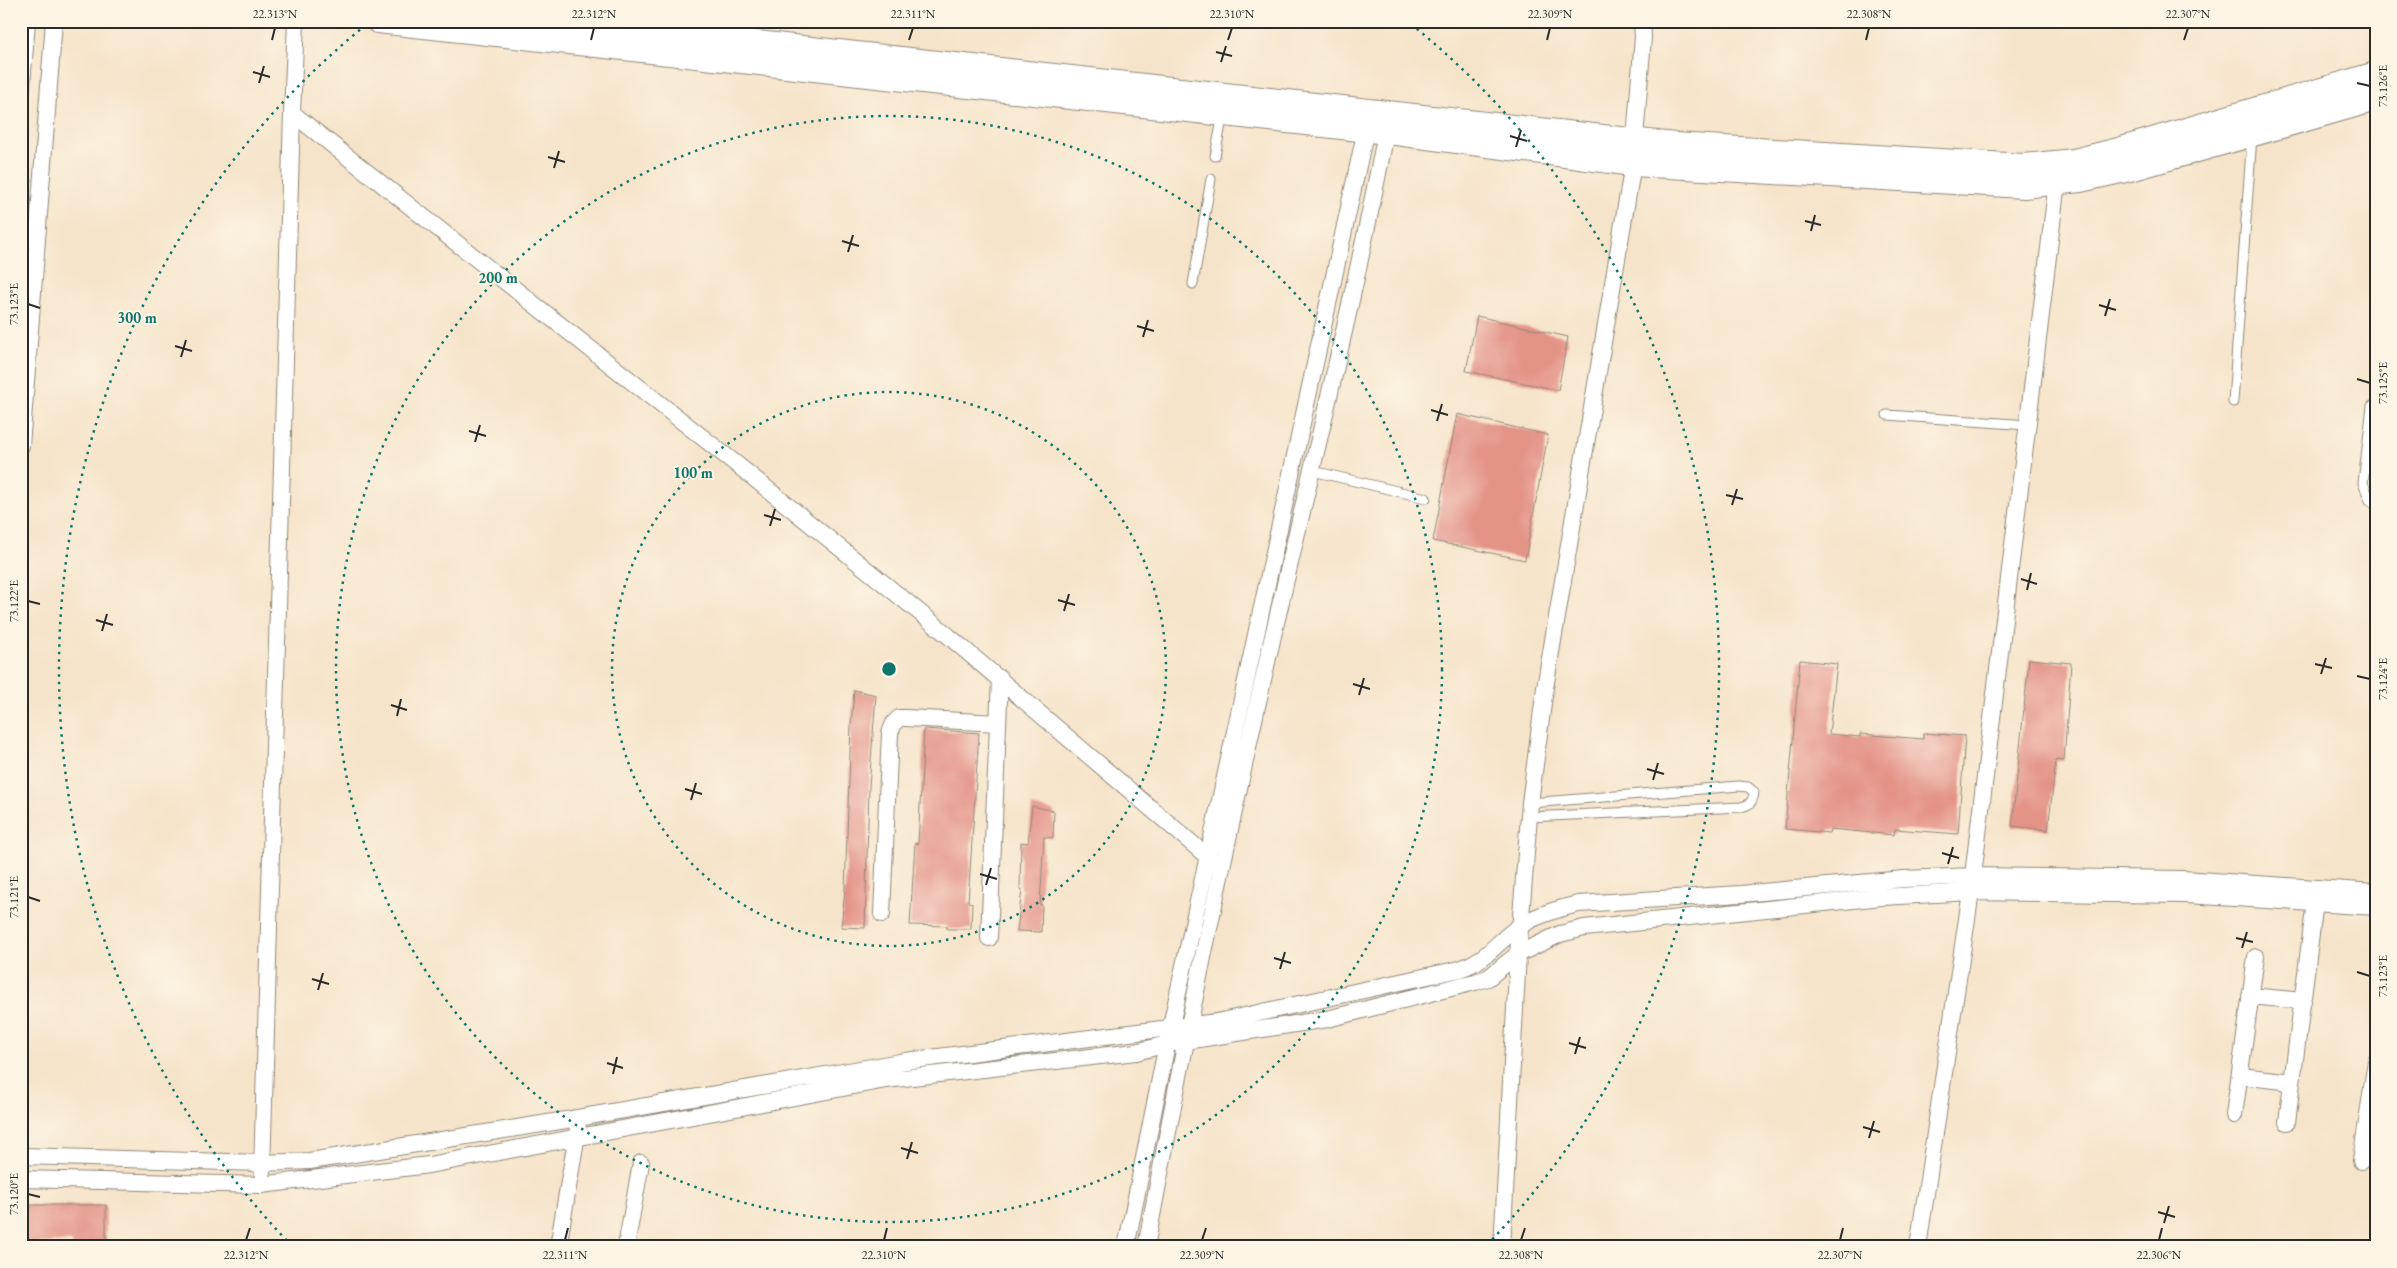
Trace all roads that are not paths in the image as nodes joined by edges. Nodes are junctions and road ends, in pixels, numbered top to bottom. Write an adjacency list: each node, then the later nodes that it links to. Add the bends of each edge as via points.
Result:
1 (27, 21): 8 (street)
2 (54, 21): 24 (street)
3 (296, 21): 10 (street)
4 (378, 21): 11 (main road)
5 (560, 21): 12 (main road)
6 (1642, 29): 14 (street)
7 (2376, 74): 14 (main road, via 2115,151 2024,166)
8 (21, 98)
9 (2376, 98): 13 (main road)
10 (292, 113): 28 (street, via 746,471); 55 (street)
11 (1223, 114): 12 (main road); 15 (lane)
12 (1378, 121): 14 (main road); 16 (main road); 25 (street); 31 (street)
13 (2252, 134): 18 (main road, via 2134,168); 20 (lane)
14 (1635, 140): 16 (street)
15 (1215, 156)
16 (1633, 164): 18 (main road, via 2024,186); 30 (street, via 1545,688)
17 (1211, 179): 19 (lane)
18 (2057, 182): 23 (street)
19 (1193, 284)
20 (2233, 402)
21 (2372, 406): 27 (lane, via 2363,484)
22 (1887, 415): 23 (lane)
23 (2028, 426): 33 (street)
24 (21, 446)
25 (1313, 471): 26 (lane); 32 (street)
26 (1426, 498)
27 (2376, 505)
28 (1000, 678): 29 (street); 31 (street)
29 (998, 723): 37 (street, via 899,718 894,723 890,733); 39 (street)
30 (1530, 810): 30 (lane, via 1739,786 1754,792 1753,800 1741,807); 38 (street)
31 (1208, 857): 32 (street); 45 (street)
32 (1222, 869): 44 (street)
33 (1972, 884): 35 (street, via 2183,879); 38 (street, via 1903,879 1578,904 1554,910); 40 (street, via 1882,898 1584,928 1560,934); 64 (street)
34 (2376, 892): 35 (street)
35 (2316, 896): 36 (street); 43 (street)
36 (2376, 907)
37 (882, 914)
38 (1520, 926): 40 (street); 44 (street, via 1490,954 1460,969)
39 (989, 938)
40 (1518, 954): 44 (street, via 1488,978 1327,1019); 63 (street)
41 (2256, 957): 42 (street)
42 (2250, 996): 43 (street); 47 (street)
43 (2303, 1001): 48 (street)
44 (1186, 1034): 45 (street); 62 (street)
45 (1169, 1036): 50 (street, via 906,1062); 52 (street, via 1136,1052 886,1080); 61 (street)
46 (2376, 1061): 54 (street)
47 (2240, 1076): 48 (street); 49 (street)
48 (2292, 1082): 51 (street)
49 (2234, 1115)
50 (581, 1117): 52 (street); 55 (street, via 310,1160)
51 (2287, 1122)
52 (576, 1137): 58 (street, via 429,1165); 59 (street)
53 (21, 1156): 55 (street)
54 (2361, 1161)
55 (262, 1163): 58 (street)
56 (641, 1164): 60 (street)
57 (21, 1178): 58 (street)
58 (261, 1184)
59 (558, 1247)
60 (626, 1247)
61 (1126, 1247)
62 (1146, 1247)
63 (1502, 1247)
64 (1918, 1247)

